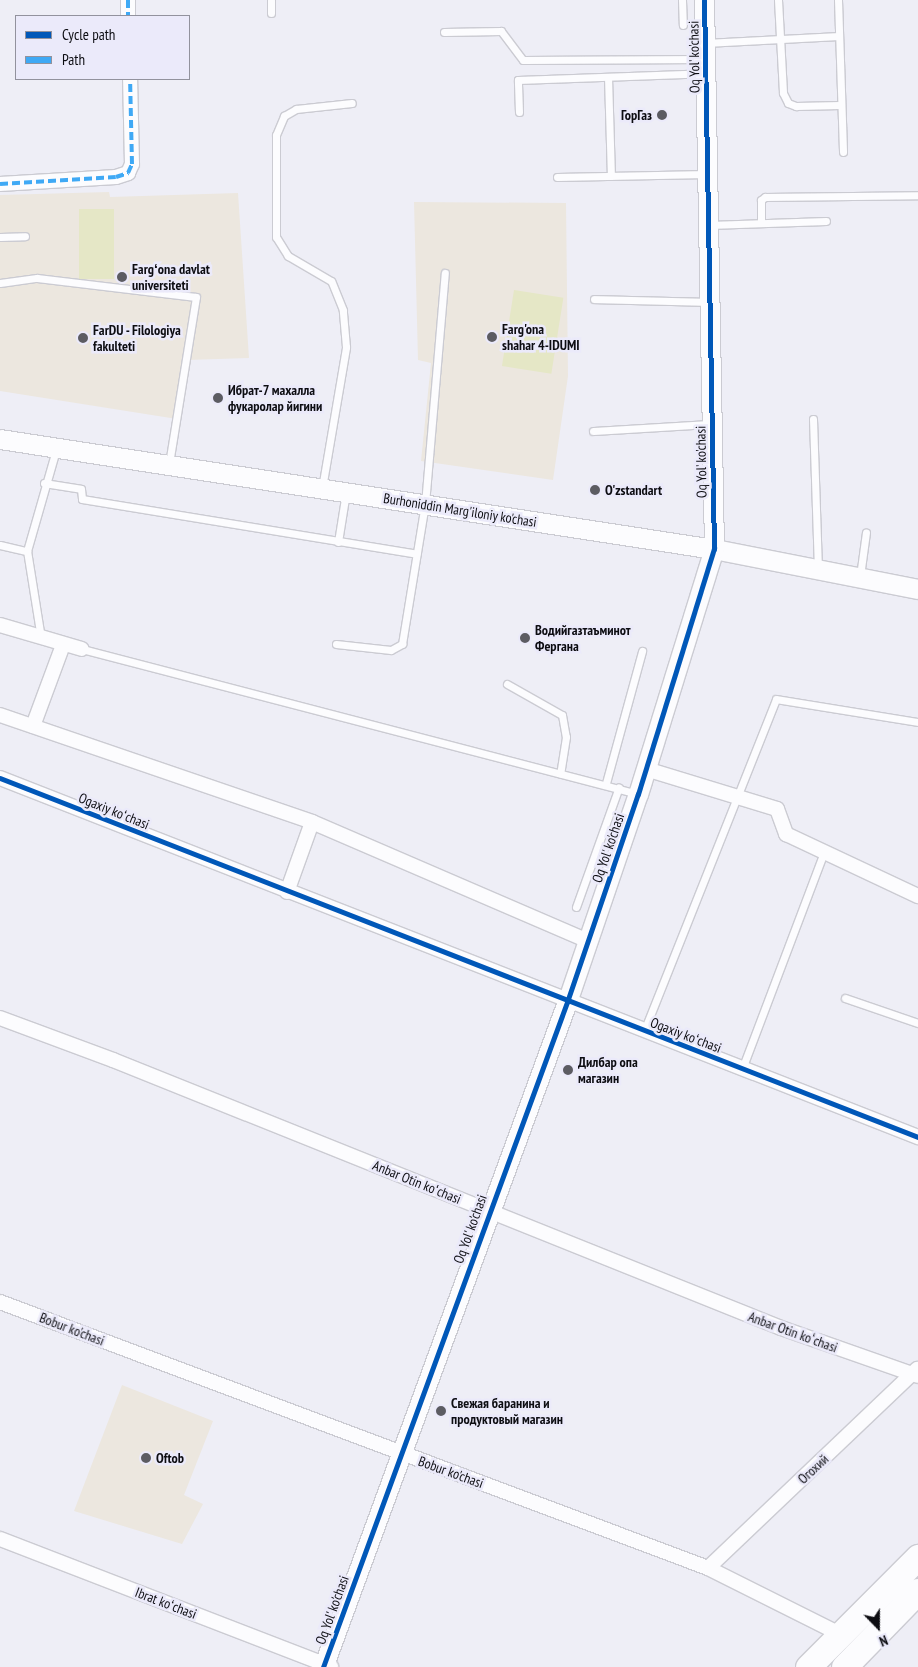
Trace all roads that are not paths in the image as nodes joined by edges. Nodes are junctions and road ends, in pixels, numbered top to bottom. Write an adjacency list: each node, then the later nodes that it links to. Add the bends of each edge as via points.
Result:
1 (128, 0): 8 (street)
2 (271, 0): 7 (lane)
3 (682, 0): 9 (lane)
4 (704, 0): 13 (street, Oq Yol' ko'chasi)
5 (778, 0): 12 (lane)
6 (838, 0): 11 (lane)
7 (271, 13)
8 (128, 15)
9 (683, 25)
10 (444, 32): 13 (lane, via 501,31 523,60)
11 (839, 36): 12 (lane); 17 (lane)
12 (779, 39): 13 (lane); 17 (lane, via 783,93 788,103 796,106)
13 (705, 58): 14 (lane); 20 (street, Oq Yol' ko'chasi)
14 (608, 77): 18 (lane, via 518,80); 21 (lane)
15 (130, 80): 23 (street, via 132,164 128,173 116,177)
16 (352, 103): 41 (lane, via 296,109 284,116 276,135 276,236 288,256 330,281 343,310 346,347)
17 (840, 105): 19 (lane)
18 (519, 112)
19 (843, 152)
20 (707, 174): 21 (lane); 27 (street, Oq Yol' ko'chasi)
21 (611, 176): 22 (lane)
22 (557, 177)
23 (0, 184)
24 (918, 195): 26 (lane, via 766,197 761,200)
25 (826, 221): 26 (lane)
26 (761, 222): 27 (lane)
27 (708, 225): 33 (street, Oq Yol' ko'chasi)
28 (24, 236): 29 (lane)
29 (0, 238)
30 (445, 273): 43 (lane)
31 (0, 283): 39 (lane, via 37,278 196,297)
32 (594, 299): 33 (lane)
33 (709, 302): 35 (street, Oq Yol' ko'chasi)
34 (813, 419): 50 (lane)
35 (712, 424): 36 (lane); 47 (street, Oq Yol' ko'chasi)
36 (593, 430)
37 (0, 439): 38 (street, Burhoniddin Marg'iloniy ko'chasi)
38 (57, 447): 39 (street, Burhoniddin Marg'iloniy ko'chasi); 40 (lane)
39 (169, 464): 41 (street, Burhoniddin Marg'iloniy ko'chasi)
40 (44, 483): 45 (lane, via 81,490 82,499); 48 (lane)
41 (322, 488): 42 (street, Burhoniddin Marg'iloniy ko'chasi)
42 (346, 492): 43 (street, Burhoniddin Marg'iloniy ko'chasi); 45 (lane)
43 (425, 504): 47 (street, Burhoniddin Marg'iloniy ko'chasi); 49 (lane)
44 (866, 532): 51 (lane)
45 (338, 542): 49 (lane)
46 (0, 545): 48 (lane)
47 (714, 549): 50 (street, Burhoniddin Marg'iloniy ko'chasi); 63 (street, Oq Yol' ko'chasi)
48 (27, 551): 54 (lane)
49 (417, 554): 55 (lane, via 402,644 391,650)
50 (818, 569): 51 (street, Burhoniddin Marg'iloniy ko'chasi)
51 (860, 577): 52 (street, Burhoniddin Marg'iloniy ko'chasi)
52 (918, 589)
53 (0, 625): 54 (street)
54 (41, 638): 56 (street)
55 (336, 644)
56 (63, 645): 57 (street); 62 (street)
57 (82, 649): 64 (lane)
58 (642, 651): 66 (lane)
59 (507, 684): 64 (lane, via 562,715 566,737)
60 (0, 715): 62 (street)
61 (918, 722): 69 (lane, via 776,699)
62 (33, 726): 70 (street)
63 (646, 769): 68 (street, Oq Yol' ko'chasi); 69 (street)
64 (560, 774): 66 (lane)
65 (0, 778): 72 (street, Ogaxiy koʻchasi)
66 (606, 783): 67 (lane)
67 (618, 787): 68 (lane); 74 (lane)
68 (638, 794): 75 (street, Oq Yol' ko'chasi)
69 (736, 797): 71 (street, via 777,809 786,834); 80 (lane)
70 (312, 822): 72 (street); 75 (street)
71 (824, 852): 73 (street); 81 (lane)
72 (287, 892): 77 (street, Ogaxiy koʻchasi)
73 (918, 896)
74 (576, 907)
75 (588, 941): 77 (street, Oq Yol' ko'chasi)
76 (845, 998): 79 (lane)
77 (567, 1002): 80 (street, Ogaxiy koʻchasi); 83 (street, Oq Yol' ko'chasi)
78 (0, 1018): 83 (street, Anbar Otin koʻchasi)
79 (918, 1023)
80 (644, 1031): 81 (street, Ogaxiy koʻchasi)
81 (742, 1069): 82 (street, Ogaxiy koʻchasi)
82 (918, 1138)
83 (489, 1210): 85 (street, Anbar Otin koʻchasi, via 781,1328); 86 (street, Oq Yol' ko'chasi)
84 (0, 1302): 86 (street, Bobur ko'chasi)
85 (916, 1373): 89 (street, Огохий)
86 (400, 1453): 89 (street, Bobur ko'chasi); 92 (street, Oq Yol' ko'chasi)
87 (0, 1539): 92 (street, Ibrat koʻchasi)
88 (918, 1557): 91 (highway)
89 (708, 1568): 91 (street, Bobur ko'chasi)
90 (918, 1591): 94 (highway)
91 (840, 1634): 93 (highway)
92 (326, 1666)
93 (808, 1667)
94 (844, 1667)

